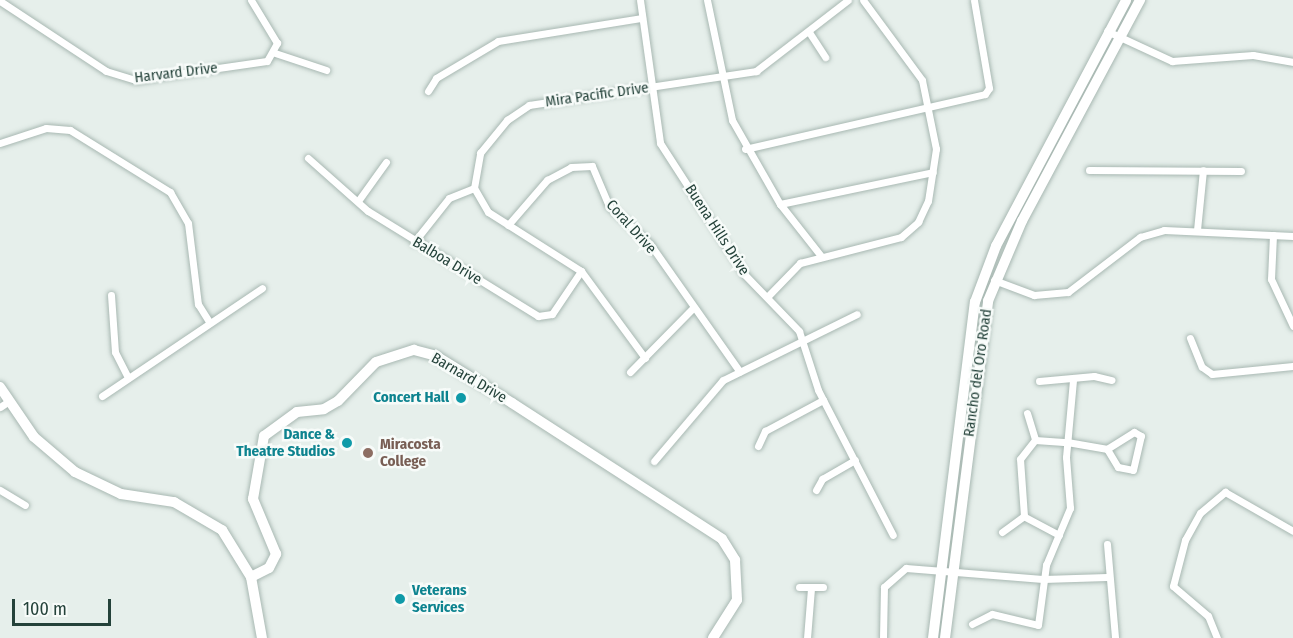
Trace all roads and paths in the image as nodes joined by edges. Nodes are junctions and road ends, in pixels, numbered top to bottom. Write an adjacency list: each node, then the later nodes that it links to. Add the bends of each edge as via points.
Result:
1 (0, 0): 14 (street, Harvard Drive, via 106,71 135,81 267,61)
2 (251, 0): 14 (street, via 275,37)
3 (640, 0): 10 (street, Buena Hills Drive)
4 (707, 0): 18 (street)
5 (848, 0): 11 (street, Mira Pacific Drive)
6 (863, 0): 21 (street, via 917,69)
7 (974, 0): 21 (street, via 989,88 980,97)
8 (1126, 0): 12 (main road, Rancho del Oro Road)
9 (1140, 0): 13 (main road, Rancho del Oro Road)
10 (642, 18): 19 (street, Buena Hills Drive); 20 (street, via 520,34 436,78)
11 (808, 32): 15 (street); 18 (street, Mira Pacific Drive, via 756,71)
12 (1107, 32): 13 (street); 40 (main road, Rancho del Oro Road)
13 (1117, 37): 16 (street, via 1172,61 1253,55); 41 (main road, Rancho del Oro Road)
14 (275, 53): 17 (street)
15 (825, 57)
16 (1293, 62)
17 (326, 70)
18 (720, 78): 19 (street, Mira Pacific Drive); 23 (street)
19 (651, 87): 30 (street, Mira Pacific Drive, via 541,102 520,110 480,153); 44 (street, Buena Hills Drive, via 660,143 745,275)
20 (428, 91)
21 (927, 109): 23 (street); 29 (street, via 936,148)
22 (0, 143): 47 (street, via 46,128 70,130 170,192 188,223 196,297)
23 (745, 149): 32 (street)
24 (308, 158): 31 (street, Balboa Drive)
25 (386, 162): 31 (street)
26 (1089, 170): 27 (street)
27 (1203, 170): 28 (street); 34 (street)
28 (1241, 171)
29 (933, 172): 32 (street); 38 (street, via 918,222 901,237)
30 (474, 188): 33 (street, via 488,212); 37 (street, via 442,204)
31 (358, 201): 37 (street, Balboa Drive)
32 (780, 204): 38 (street)
33 (508, 225): 39 (street); 45 (street, Coral Drive, via 547,180 571,167 592,166 609,206 650,244)
34 (1197, 230): 35 (street); 41 (street, via 1164,230 1140,237 1068,292 1034,295)
35 (1273, 235): 36 (street); 48 (street, via 1271,279)
36 (1293, 236)
37 (414, 242): 39 (street, Balboa Drive, via 538,316 552,314)
38 (821, 256): 44 (street, via 789,271)
39 (581, 271): 51 (street)
40 (983, 277): 41 (street); 79 (main road, Rancho del Oro Road, via 970,330)
41 (995, 281): 80 (main road, Rancho del Oro Road, via 982,327)
42 (262, 288): 47 (street)
43 (111, 295): 55 (street, via 115,352)
44 (769, 295): 50 (street, Buena Hills Drive)
45 (692, 309): 51 (street); 54 (street, Coral Drive)
46 (857, 314): 50 (street)
47 (210, 323): 55 (street)
48 (1293, 326)
49 (1190, 338): 52 (street, via 1202,367 1212,374)
50 (803, 342): 54 (street); 61 (street, Buena Hills Drive)
51 (645, 358): 53 (street)
52 (1293, 366)
53 (630, 372)
54 (740, 372): 69 (street, via 711,390)
55 (128, 378): 60 (street)
56 (1073, 380): 57 (street, via 1094,376); 58 (street); 65 (street)
57 (1112, 380)
58 (1039, 381)
59 (0, 387): 62 (main road)
60 (102, 396)
61 (823, 400): 66 (street, via 765,431); 68 (street, Buena Hills Drive)
62 (5, 404): 81 (main road, via 51,454 91,481 121,494 174,502 209,519 236,546)
63 (1027, 413): 64 (street)
64 (1035, 440): 65 (street); 73 (street, via 1017,469)
65 (1067, 442): 67 (street); 77 (street, via 1070,508)
66 (758, 446)
67 (1107, 449): 67 (street, via 1118,467 1133,470 1141,436 1134,432)
68 (855, 460): 71 (street, via 822,479); 76 (street, Buena Hills Drive)
69 (654, 461)
70 (0, 490): 72 (street)
71 (816, 490)
72 (25, 505)
73 (1024, 516): 75 (street); 77 (street)
74 (1293, 531): 95 (street, via 1225,492 1200,513 1185,540 1173,586 1208,616)
75 (1002, 532)
76 (893, 535)
77 (1059, 535): 83 (street)
78 (1107, 544): 82 (street)
79 (941, 567): 80 (street); 91 (street, via 919,565 893,576 884,587); 92 (main road, Rancho del Oro Road)
80 (953, 568): 83 (street); 93 (main road, Rancho del Oro Road)
81 (251, 577): 88 (main road); 89 (main road, Barnard Drive, via 269,568 276,554 253,499 264,436 297,412 324,410 338,401 376,362 414,350 436,356 722,539 735,560 737,600)
82 (1107, 577): 83 (street); 94 (street)
83 (1043, 579): 87 (street, via 1038,625 992,614)
84 (799, 587): 86 (street)
85 (823, 587): 86 (street)
86 (811, 588): 90 (street)
87 (972, 624)
88 (262, 638)
89 (712, 638)
90 (807, 638)
91 (883, 638)
92 (933, 638)
93 (945, 638)
94 (1115, 638)
95 (1217, 638)

